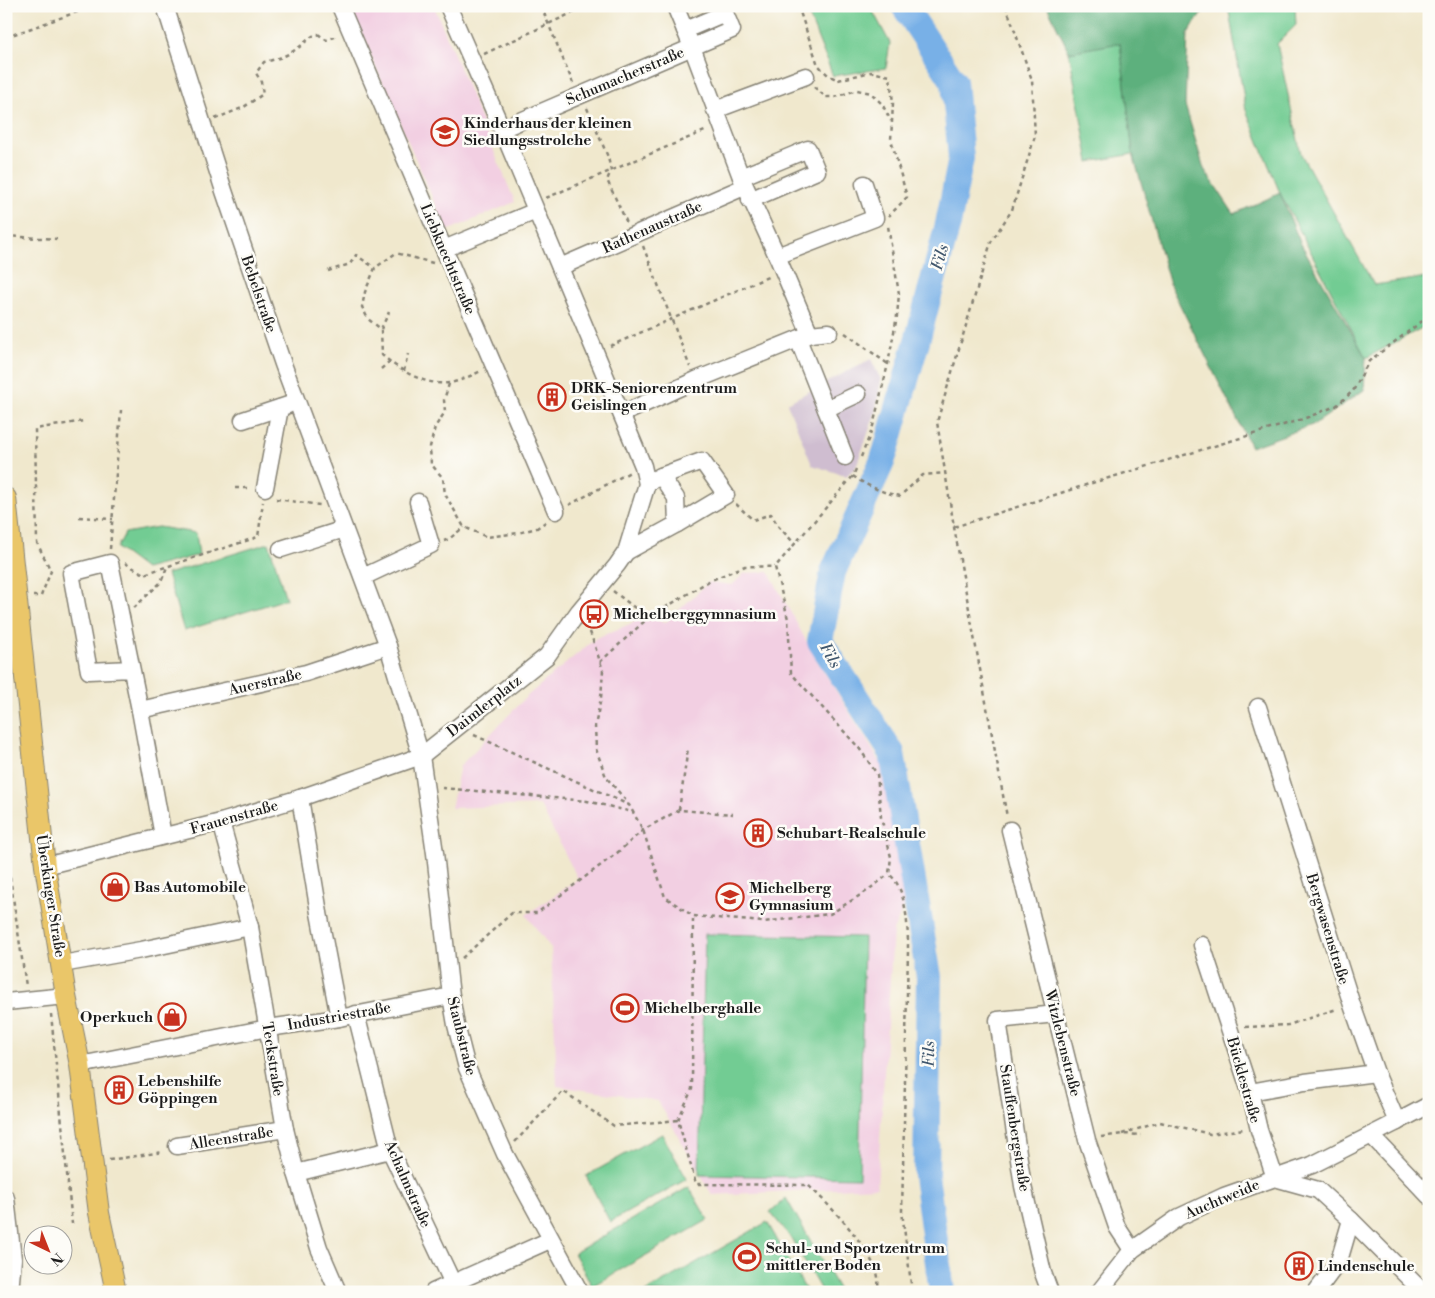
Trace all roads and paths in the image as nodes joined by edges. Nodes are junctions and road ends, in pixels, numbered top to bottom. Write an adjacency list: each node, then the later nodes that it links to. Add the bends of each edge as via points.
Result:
1 (94, 6): 13 (path)
2 (165, 6): 20 (street, Bebelstraße)
3 (340, 6): 11 (street, Liebknechtstraße)
4 (448, 6): 15 (street)
5 (541, 6): 10 (path)
6 (587, 6): 10 (path)
7 (675, 6): 12 (street, Schumacherstraße)
8 (798, 6): 19 (path, via 818,64 828,76 838,80 871,72 890,76 894,103)
9 (1006, 6): 59 (path, via 1032,80 1035,136 1012,210 991,242 937,422)
10 (548, 24): 15 (path); 17 (path)
11 (351, 30): 20 (path, via 326,40 318,34 311,36 282,58 264,62 256,73 263,94 244,107); 29 (street, Liebknechtstraße)
12 (685, 30): 14 (street, Schumacherstraße); 14 (street, via 725,13 732,30)
13 (6, 37)
14 (692, 47): 17 (street, Schumacherstraße); 18 (street, Schumacherstraße)
15 (472, 60): 21 (street)
16 (806, 76): 18 (street); 19 (path, via 826,97 857,90 871,93)
17 (581, 95): 21 (street, Schumacherstraße); 22 (path)
18 (718, 118): 22 (path); 24 (street)
19 (892, 122): 43 (path, via 891,140 908,197 886,219 899,294)
20 (202, 125): 50 (street, Bebelstraße)
21 (502, 129): 25 (street)
22 (611, 171): 25 (path); 26 (path, via 607,180)
23 (864, 184): 30 (street, via 875,218)
24 (745, 188): 26 (street, Rathenaustraße); 30 (street)
25 (534, 208): 29 (street); 32 (street)
26 (635, 235): 32 (street, Rathenaustraße); 36 (path)
27 (6, 236): 28 (path)
28 (57, 239)
29 (447, 255): 31 (path, via 436,264 396,253); 44 (street, Liebknechtstraße)
30 (780, 263): 36 (path); 39 (street)
31 (375, 268): 33 (path, via 356,255 350,264); 37 (path, via 364,292 362,307 368,319)
32 (560, 268): 40 (street)
33 (328, 270)
34 (389, 312): 37 (path)
35 (1429, 316): 72 (path, via 1369,361 1353,391 1336,406 1303,420)
36 (672, 319): 40 (path); 47 (path)
37 (381, 329): 42 (path, via 382,355)
38 (829, 332): 39 (street); 43 (path, via 842,330)
39 (804, 337): 47 (street); 52 (street)
40 (596, 352): 54 (street)
41 (408, 354): 46 (path)
42 (390, 361): 45 (path); 46 (path)
43 (888, 364): 57 (path, via 872,430)
44 (493, 365): 48 (path); 67 (street, Liebknechtstraße)
45 (381, 369)
46 (404, 371): 48 (path, via 428,381)
47 (696, 380): 54 (street)
48 (449, 384): 71 (path, via 444,400 445,412 434,427 431,464 443,478 445,494)
49 (858, 394): 52 (street)
50 (297, 402): 51 (street); 66 (street, Bebelstraße)
51 (280, 408): 55 (street); 62 (street)
52 (826, 409): 57 (street)
53 (121, 410): 69 (path)
54 (622, 414): 58 (street)
55 (243, 420)
56 (84, 421): 84 (path, via 35,429 37,543 52,571)
57 (854, 460): 60 (path)
58 (643, 466): 61 (street); 67 (path)
59 (945, 473): 60 (path, via 923,475 900,496); 72 (path)
60 (853, 476): 74 (path)
61 (654, 480): 63 (street, via 702,461); 70 (street, via 676,498); 77 (street)
62 (264, 493): 66 (path); 80 (path, via 258,537)
63 (726, 495): 70 (street); 74 (path, via 753,520 771,514)
64 (6, 498): 79 (main road, Überkinger Straße)
65 (418, 502): 75 (street)
66 (336, 507): 73 (street, Bebelstraße)
67 (556, 511): 71 (path, via 550,520 537,528 518,533 487,537)
68 (79, 517): 69 (path)
69 (113, 519): 78 (path)
70 (677, 524): 77 (street)
71 (464, 527): 75 (path, via 448,540)
72 (954, 527): 104 (path)
73 (344, 528): 76 (street); 82 (street, Bebelstraße)
74 (795, 544): 81 (path)
75 (431, 545): 82 (street)
76 (281, 549)
77 (622, 558): 83 (street, Daimlerplatz)
78 (110, 559): 80 (path, via 144,574); 87 (street); 90 (street, via 71,573 89,671)
79 (9, 563): 106 (main road, Überkinger Straße)
80 (167, 567): 87 (path, via 161,582)
81 (775, 567): 86 (path, via 745,566 709,581); 107 (path, via 788,619 791,673 859,748 877,774 881,817 890,857)
82 (363, 577): 88 (street, Bebelstraße)
83 (602, 583): 85 (street, Daimlerplatz); 86 (path)
84 (41, 596)
85 (575, 616): 89 (path, via 589,629); 93 (street, Daimlerplatz, via 546,656)
86 (648, 618): 89 (path)
87 (121, 620): 90 (street)
88 (388, 646): 92 (street, Auerstraße, via 306,673); 95 (street)
89 (600, 662): 98 (path, via 603,670 595,726 596,749 606,777)
90 (131, 669): 92 (street)
91 (1258, 706): 125 (street, Bergwasenstraße)
92 (140, 710): 105 (street)
93 (457, 727): 95 (street, Daimlerplatz); 98 (path)
94 (688, 748): 99 (path)
95 (420, 756): 96 (street, Staubstraße); 97 (street, Frauenstraße)
96 (425, 787): 100 (path, via 587,801); 113 (street, Staubstraße)
97 (300, 798): 102 (street, Frauenstraße); 121 (street)
98 (629, 805): 100 (path)
99 (679, 810): 101 (path); 103 (path)
100 (633, 812): 103 (path)
101 (733, 814)
102 (221, 822): 105 (street, Frauenstraße); 110 (street, Teckstraße)
103 (643, 830): 109 (path, via 665,897); 113 (path, via 537,913 512,913)
104 (1010, 830): 120 (street, Witzlebenstraße)
105 (163, 836): 106 (street, Frauenstraße)
106 (44, 866): 112 (main road, Überkinger Straße)
107 (889, 874): 109 (path, via 830,914 763,922); 155 (path, via 895,878 908,916 902,1211)
108 (10, 877): 116 (path)
109 (692, 916): 128 (path, via 692,1089)
110 (250, 927): 112 (street); 122 (street, Teckstraße)
111 (1202, 946): 123 (street, Bücklestraße)
112 (62, 964): 115 (main road, Überkinger Straße)
113 (449, 968): 114 (street, Staubstraße)
114 (451, 996): 119 (street, Industriestraße); 138 (street, Staubstraße, via 467,1068)
115 (58, 997): 116 (street); 124 (main road, Überkinger Straße); 145 (path)
116 (28, 1000): 117 (street)
117 (6, 1002)
118 (1332, 1010): 123 (path, via 1288,1024)
119 (356, 1014): 121 (street, Industriestraße); 137 (street, Achalmstraße)
120 (1056, 1014): 135 (street, Witzlebenstraße); 156 (street, Stauffenbergstraße, via 998,1020 1023,1186)
121 (339, 1018): 122 (street, Industriestraße)
122 (268, 1028): 124 (street, Industriestraße); 130 (street, Teckstraße)
123 (1228, 1028): 126 (street, Bücklestraße)
124 (80, 1065): 139 (main road, Überkinger Straße)
125 (1376, 1073): 126 (street); 129 (street, Bergwasenstraße)
126 (1250, 1092): 131 (street, Bücklestraße)
127 (1429, 1105): 129 (street)
128 (678, 1120): 138 (path, via 614,1126 563,1091); 154 (path, via 696,1184 808,1185 836,1211 865,1251 877,1274)
129 (1397, 1122): 134 (street)
130 (284, 1129): 136 (street, Alleenstraße); 140 (street, Teckstraße)
131 (1259, 1130): 132 (path, via 1210,1134 1160,1122); 141 (street, Bücklestraße)
132 (1122, 1134): 133 (path); 135 (path)
133 (1141, 1135)
134 (1371, 1135): 141 (street, via 1312,1165); 142 (street)
135 (1087, 1140): 147 (street, Witzlebenstraße, via 1117,1227)
136 (177, 1146): 139 (path, via 173,1151)
137 (390, 1150): 140 (street); 148 (street, Achalmstraße)
138 (504, 1154): 146 (street, Staubstraße)
139 (93, 1162): 150 (main road, Überkinger Straße, via 99,1213)
140 (296, 1174): 151 (street, Teckstraße, via 319,1248)
141 (1275, 1178): 144 (street, Auchtweide, via 1318,1190); 147 (street, Auchtweide, via 1224,1196 1179,1218)
142 (1429, 1196)
143 (6, 1198): 149 (street, via 13,1259)
144 (1350, 1220): 158 (street, via 1339,1261); 159 (street, Auchtweide)
145 (72, 1224)
146 (550, 1240): 148 (street); 153 (street, Staubstraße)
147 (1132, 1250): 157 (street, Auchtweide)
148 (455, 1288): 152 (street)
149 (10, 1292)
150 (116, 1292)
151 (338, 1292)
152 (433, 1292)
153 (580, 1292)
154 (878, 1292)
155 (912, 1292)
156 (1050, 1292)
157 (1099, 1292)
158 (1316, 1292)
159 (1423, 1292)

